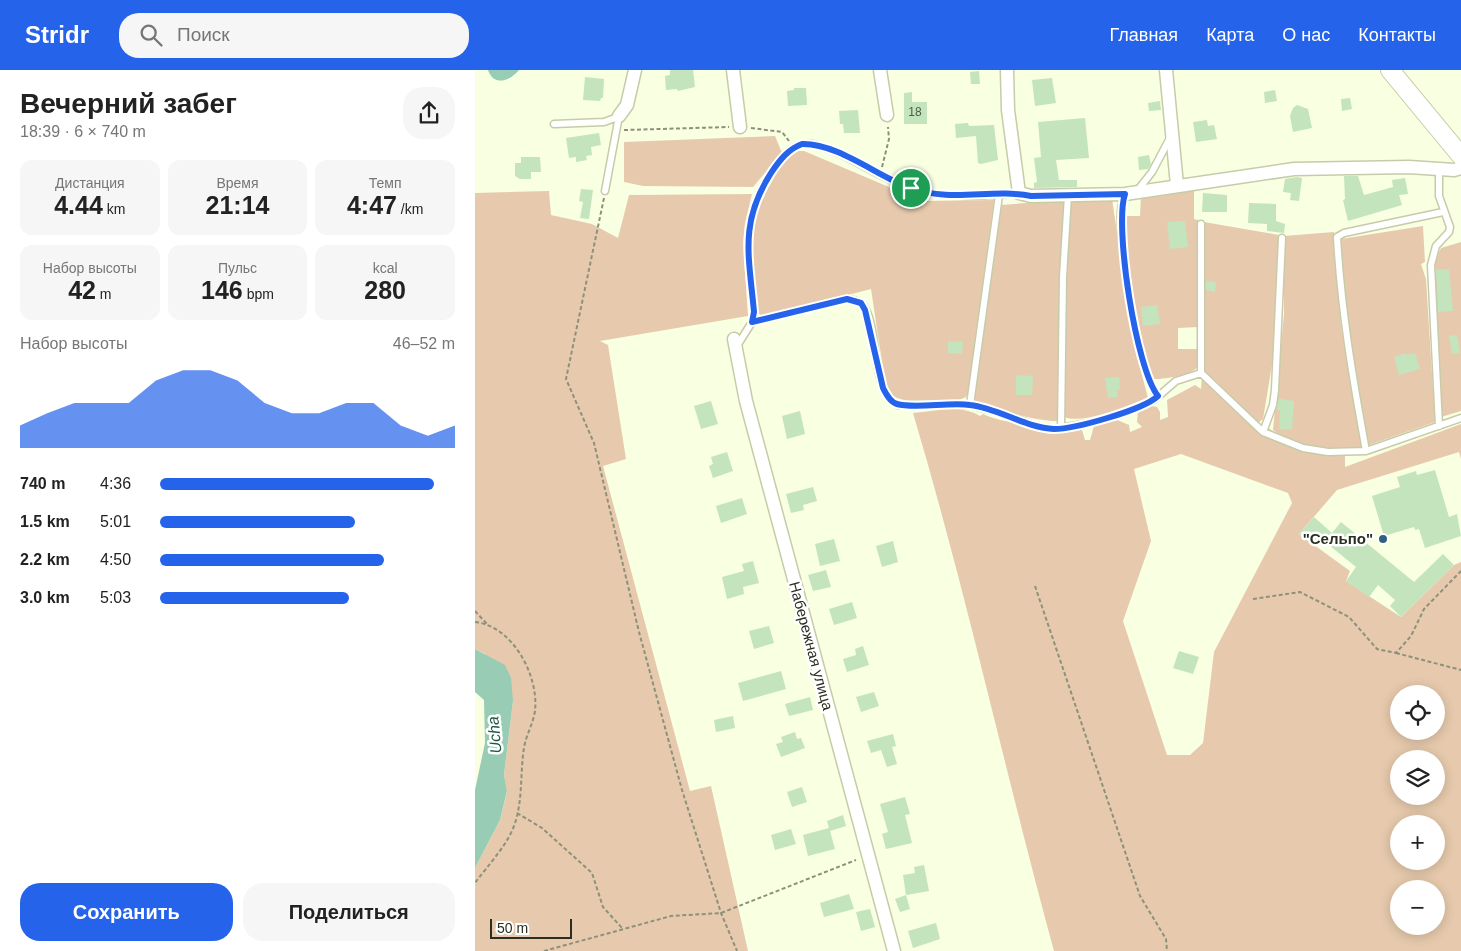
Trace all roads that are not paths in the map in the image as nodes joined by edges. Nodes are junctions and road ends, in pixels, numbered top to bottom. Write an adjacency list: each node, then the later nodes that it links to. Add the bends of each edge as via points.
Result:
1 (635, 70): 8 (street, via 627,105)
2 (733, 70): 10 (street)
3 (880, 70): 7 (street)
4 (1007, 70): 17 (street, via 1008,110)
5 (1167, 70): 11 (street)
6 (1390, 70): 12 (main road)
7 (887, 115)
8 (619, 116): 9 (lane, via 603,122); 16 (lane)
9 (554, 124)
10 (740, 127)
11 (1172, 135): 15 (street); 18 (lane, via 1152,172)
12 (1461, 156)
13 (1461, 168): 14 (street)
14 (1439, 170): 15 (street, via 1409,167 1294,169); 21 (lane)
15 (1177, 185): 18 (street)
16 (605, 191)
17 (1019, 193): 19 (lane); 20 (street, via 1031,196)
18 (1131, 193): 20 (street); 27 (lane, via 1122,203 1121,223 1132,311 1139,350 1149,382)
19 (999, 195): 24 (lane, via 931,194 811,144 794,147 774,168 751,213 747,239 754,312); 28 (lane)
20 (1068, 195): 31 (lane, via 1063,277)
21 (1443, 212): 30 (lane, via 1450,228 1432,254 1430,278); 33 (lane, via 1344,233 1337,238 1348,353)
22 (1201, 224): 26 (lane)
23 (1282, 238): 32 (lane, via 1275,390)
24 (752, 322): 25 (lane); 28 (lane, via 847,299 856,300 865,310 883,388 893,402)
25 (735, 344): 34 (street, Набережная улица, via 746,401)
26 (1201, 373): 27 (lane, via 1176,380); 32 (lane)
27 (1158, 396): 31 (lane, via 1139,407 1095,422)
28 (970, 405): 31 (lane, via 1038,427)
29 (1461, 418): 30 (lane)
30 (1439, 426): 33 (lane)
31 (1061, 428)
32 (1263, 432): 33 (lane, via 1303,448 1328,452)
33 (1366, 451)
34 (894, 951)

